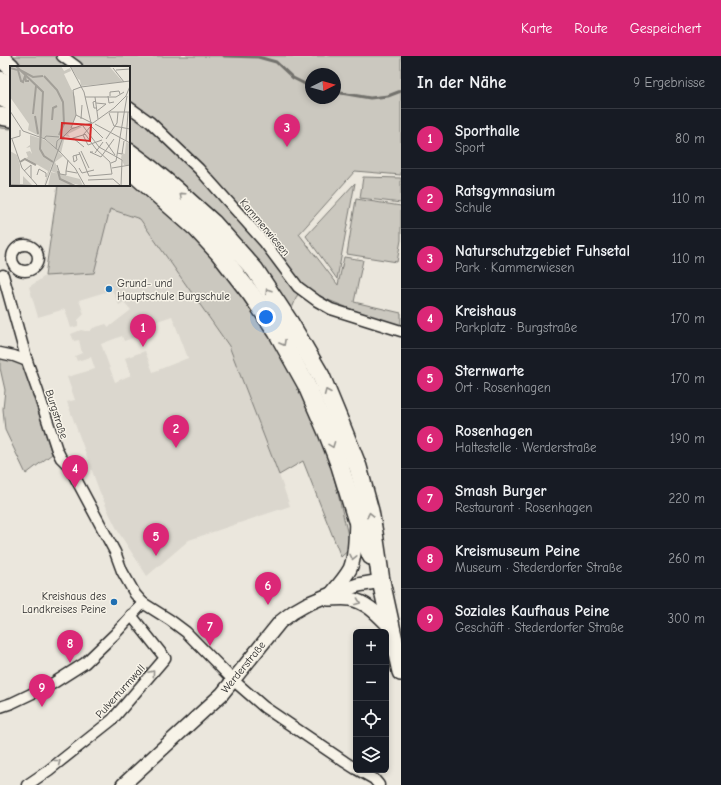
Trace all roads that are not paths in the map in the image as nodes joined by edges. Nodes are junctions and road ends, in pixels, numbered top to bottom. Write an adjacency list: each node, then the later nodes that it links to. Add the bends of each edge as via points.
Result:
1 (0, 57): 3 (main road)
2 (63, 57): 4 (street)
3 (11, 66)
4 (76, 66)
5 (0, 80): 6 (main road)
6 (10, 85)
7 (0, 97): 8 (main road)
8 (10, 102)
9 (130, 107): 16 (street, Kammerwiesen, via 150,122 199,169 265,242 298,287 331,308)
10 (0, 116): 11 (main road)
11 (10, 118)
12 (130, 153): 20 (main road, one-way to 12, via 373,525 358,467 320,376 290,323 255,270 214,223)
13 (130, 172): 19 (main road, one-way to 19, via 196,228 220,254 277,332 306,384 326,430)
14 (15, 267): 15 (street, Burgstraße)
15 (1, 275): 18 (street, Burgstraße)
16 (401, 331)
17 (0, 353): 18 (street)
18 (26, 360): 22 (street, Burgstraße, via 57,450 69,466 115,552 122,571)
19 (356, 518): 20 (main road); 21 (street, one-way to 21, via 354,555 350,568 341,583)
20 (381, 581): 21 (street, Werderstraße, via 358,585); 24 (main road)
21 (325, 597): 24 (street, one-way to 24, via 350,599 362,603 375,611); 26 (street, Werderstraße, via 307,604 280,622)
22 (143, 603): 23 (street); 26 (street, via 186,632)
23 (131, 615): 27 (street, via 85,663 52,684); 30 (street, Pulverturmwall, one-way to 23, via 112,720 165,658)
24 (392, 629): 25 (main road)
25 (401, 672)
26 (233, 680): 28 (street, via 264,707); 31 (street, Werderstraße, via 222,694)
27 (0, 707)
28 (353, 767)
29 (364, 773): 32 (street)
30 (27, 785)
31 (123, 785)
32 (379, 785)

